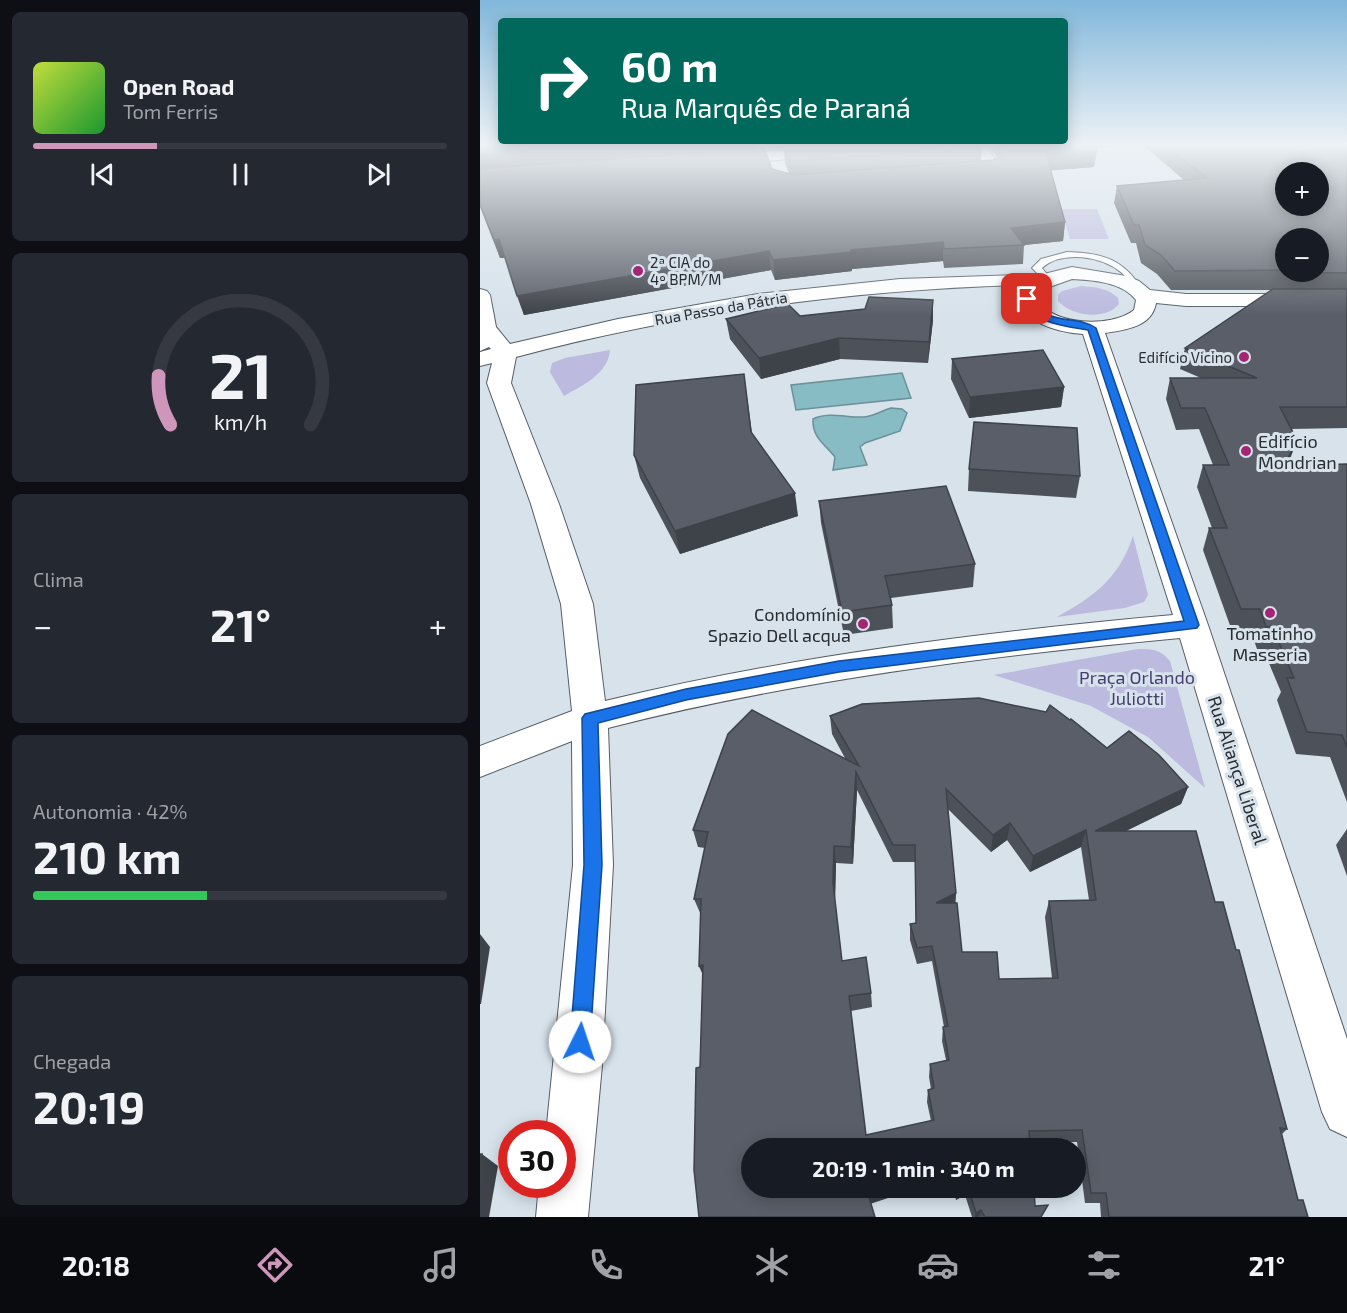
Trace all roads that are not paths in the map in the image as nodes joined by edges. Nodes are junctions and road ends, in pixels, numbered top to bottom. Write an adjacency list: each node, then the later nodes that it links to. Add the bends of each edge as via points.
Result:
1 (1038, 283): 3 (street, Rua Passo da Pátria, via 1072,273 1095,274 1117,279); 5 (street, via 1027,299 1031,308 1072,326); 7 (street, Rua Passo da Pátria, via 966,281 763,300 674,315)
2 (480, 295): 6 (street)
3 (1141, 299): 4 (street); 5 (street, via 1137,318 1125,324)
4 (1347, 300)
5 (1092, 328): 8 (street, Rua Aliança Liberal)
6 (483, 336): 7 (street)
7 (491, 365): 9 (street, via 545,504 577,604)
8 (1192, 625): 9 (street, via 839,667 686,694); 11 (street, Rua Aliança Liberal)
9 (590, 718): 10 (street); 12 (street, via 593,865)
10 (480, 762)
11 (1347, 1112)
12 (562, 1217)

